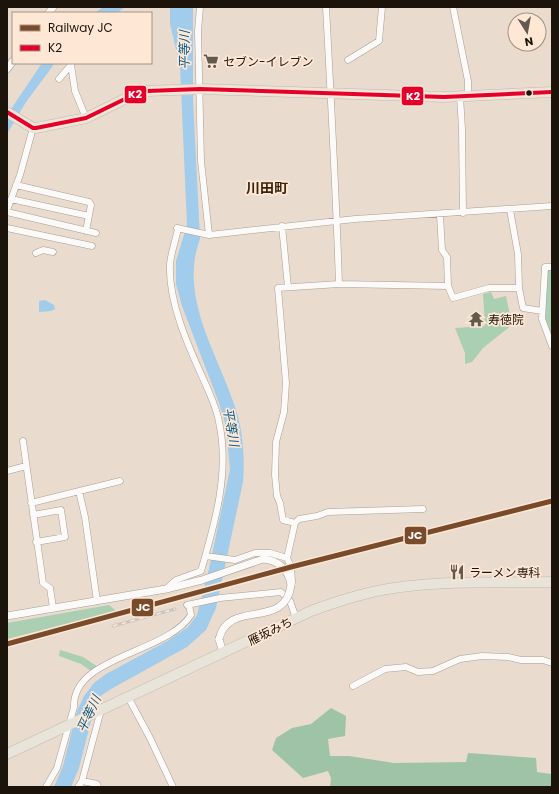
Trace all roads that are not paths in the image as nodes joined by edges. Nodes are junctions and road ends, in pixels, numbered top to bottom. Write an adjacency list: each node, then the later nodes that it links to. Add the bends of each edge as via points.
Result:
1 (200, 7): 7 (street)
2 (326, 7): 9 (street)
3 (382, 7): 5 (street, via 379,41)
4 (453, 7): 10 (street, via 467,75)
5 (348, 60)
6 (59, 78): 12 (street, via 71,65 75,91)
7 (199, 89): 9 (highway); 12 (highway, via 147,91); 27 (street, via 201,161)
8 (552, 92): 10 (highway)
9 (330, 94): 10 (highway); 22 (street)
10 (464, 96): 19 (street)
11 (7, 112): 13 (highway)
12 (86, 118): 13 (highway)
13 (33, 128): 14 (street)
14 (16, 185): 15 (street); 21 (street, via 89,202)
15 (11, 199): 18 (street); 21 (street)
16 (552, 206): 17 (street)
17 (510, 210): 19 (street); 37 (street, via 518,254)
18 (7, 211): 25 (street)
19 (463, 213): 20 (street)
20 (440, 215): 22 (street); 35 (street, via 442,250 447,257)
21 (89, 216): 25 (street)
22 (337, 221): 23 (street); 34 (street)
23 (282, 226): 27 (street, via 243,233); 36 (street)
24 (7, 228): 28 (street)
25 (86, 231): 26 (street)
26 (96, 233)
27 (209, 235): 50 (street, via 178,228 170,263 172,292 179,320 215,407 223,449 224,469)
28 (46, 236): 29 (street); 30 (street)
29 (92, 246)
30 (43, 250): 31 (street); 32 (street)
31 (53, 252)
32 (36, 253)
33 (552, 267): 38 (street, via 545,267)
34 (339, 284): 35 (street); 36 (street)
35 (448, 286): 37 (street, via 453,298 490,288)
36 (288, 287): 48 (street, via 278,288 286,383 284,412 276,442 275,475 283,520)
37 (519, 288): 38 (street, via 523,308)
38 (542, 312): 39 (street)
39 (552, 346)
40 (23, 441): 41 (street)
41 (26, 466): 42 (street); 45 (street)
42 (7, 471)
43 (120, 481): 44 (street)
44 (79, 491): 45 (street); 54 (street)
45 (31, 503): 47 (street)
46 (423, 509): 48 (street, via 328,512 299,519)
47 (33, 515): 49 (street); 49 (street, via 62,510 65,537)
48 (295, 523): 51 (street)
49 (36, 542): 56 (street, via 42,583 50,588)
50 (208, 556): 51 (street, via 235,560 270,553); 53 (street, via 202,571 176,580)
51 (287, 558): 55 (street, via 292,570)
52 (552, 582): 58 (highway, 雁坂みち, via 394,588 339,601)
53 (166, 589): 54 (street); 59 (street, bridge, via 202,580 263,559 281,566 290,578 290,594 284,604 274,610 231,621 224,627 219,639)
54 (97, 601): 56 (street)
55 (290, 601): 58 (street); 64 (street, via 281,592 189,604 191,615 177,631 156,643 104,665 88,677 74,697)
56 (54, 608): 57 (street)
57 (7, 616)
58 (296, 618): 59 (highway, 雁坂みち)
59 (223, 653): 62 (highway, 雁坂みち)
60 (552, 662): 61 (street, via 482,656 460,659 428,672 418,672 406,667 385,669)
61 (353, 686)
62 (128, 697): 63 (highway, 雁坂みち); 70 (street)
63 (100, 710): 64 (highway, 雁坂みち); 66 (street)
64 (70, 724): 65 (highway, 雁坂みち); 67 (street, via 57,768)
65 (7, 754)
66 (82, 781): 68 (street); 69 (street, via 97,784)
67 (46, 787)
68 (78, 787)
69 (98, 787)
70 (174, 787)

